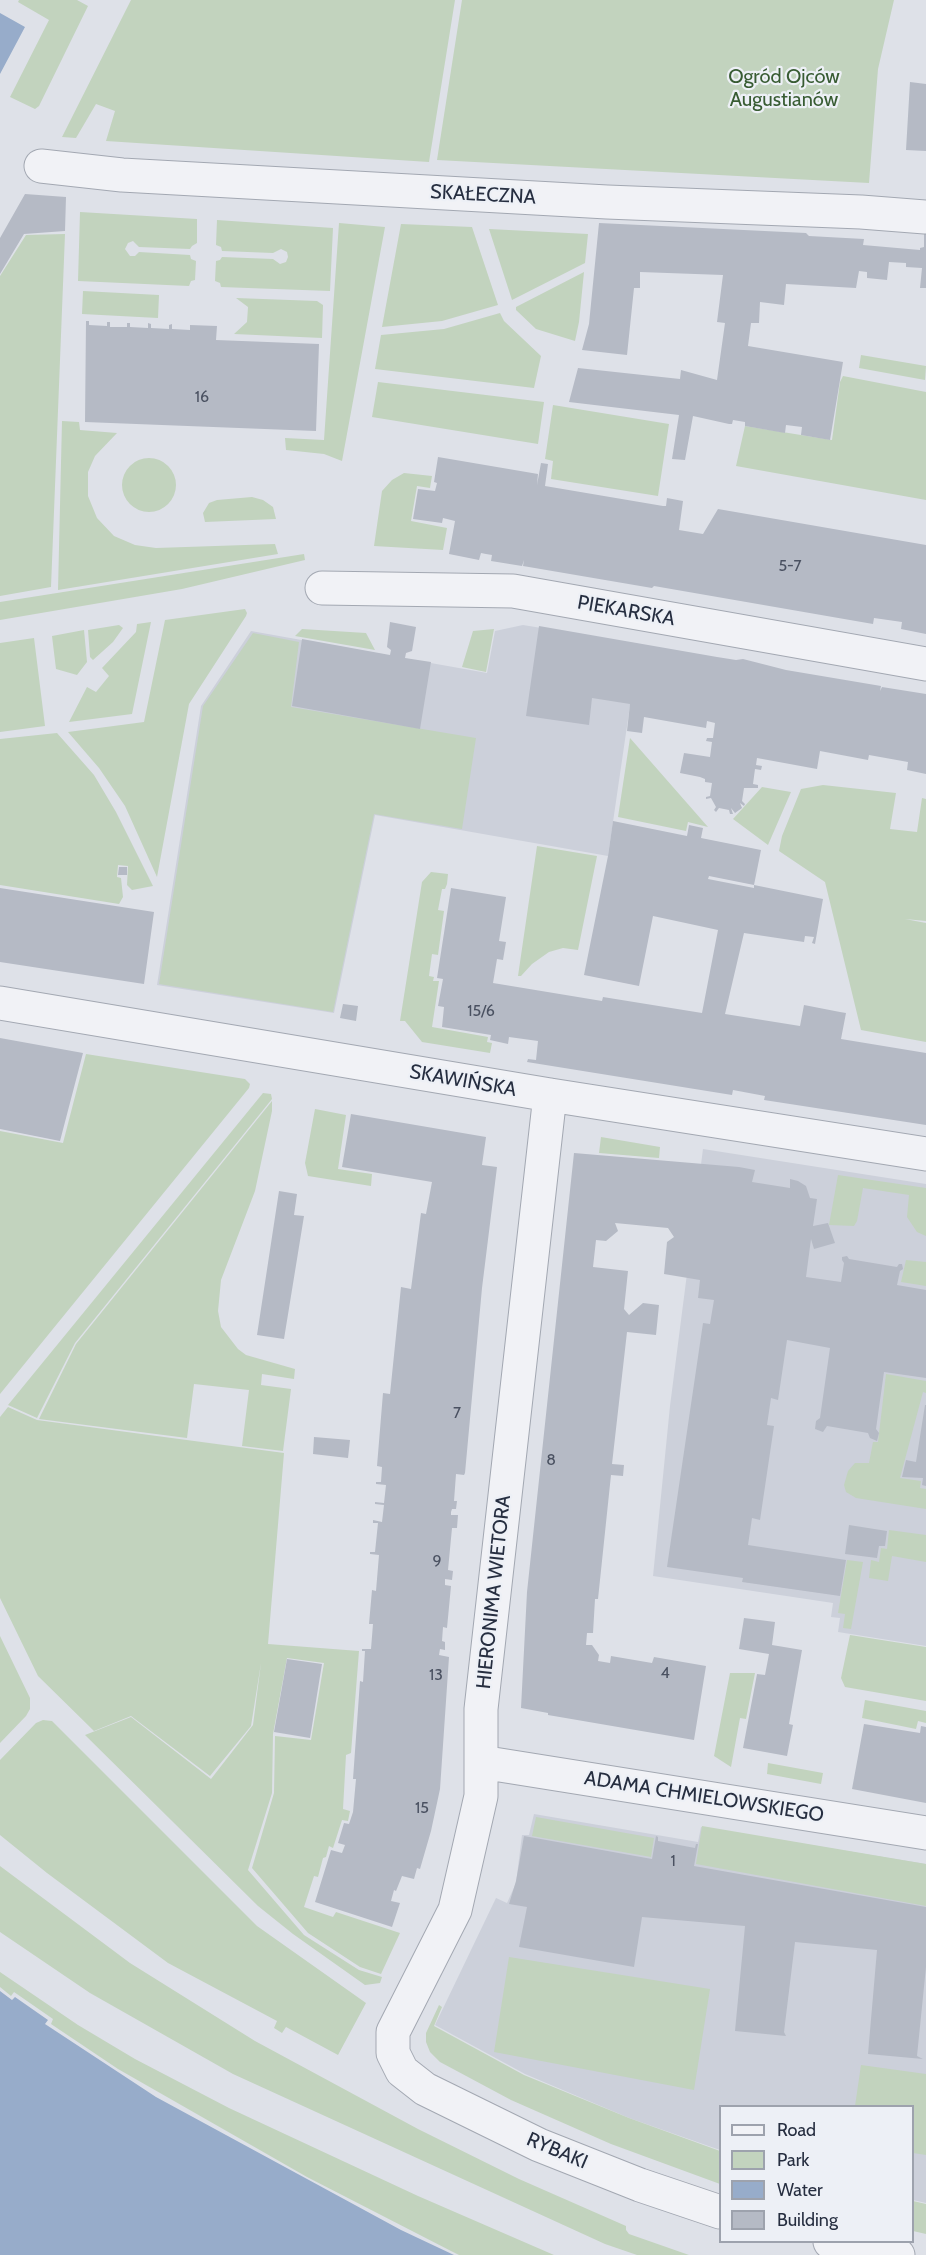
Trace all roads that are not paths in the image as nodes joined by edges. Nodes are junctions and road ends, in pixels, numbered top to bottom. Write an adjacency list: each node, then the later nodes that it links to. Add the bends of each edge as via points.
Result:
1 (41, 166): 2 (street, SKAŁECZNA, via 122,175)
2 (925, 217)
3 (322, 588): 4 (street, PIEKARSKA, via 513,591)
4 (926, 664)
5 (0, 1002): 6 (street, SKAWIŃSKA)
6 (550, 1095): 7 (street, SKAWIŃSKA); 8 (street, HIERONIMA WIETORA, via 481,1709)
7 (926, 1154)
8 (481, 1762): 9 (street, ADAMA CHMIELOWSKIEGO); 10 (street, HIERONIMA WIETORA, via 481,1796 455,1910 393,2032 393,2053)
9 (926, 1833)
10 (402, 2072): 11 (street, RYBAKI, via 425,2089 539,2145 640,2186)
11 (719, 2212)
12 (840, 2243): 13 (street)
13 (898, 2255)

